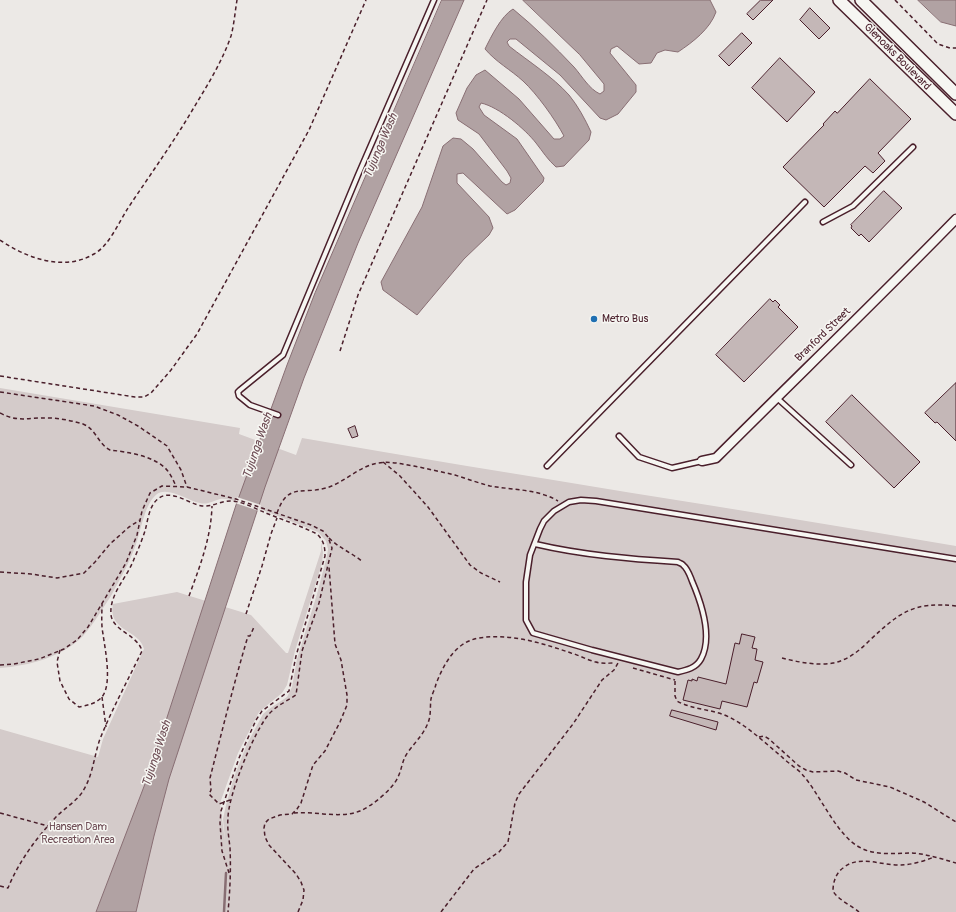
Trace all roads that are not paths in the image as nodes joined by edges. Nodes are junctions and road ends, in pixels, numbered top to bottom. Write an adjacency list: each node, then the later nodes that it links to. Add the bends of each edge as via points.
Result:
1 (434, 0): 11 (lane, via 283,355 238,392 250,405)
2 (839, 0): 5 (main road, Glenoaks Boulevard)
3 (861, 0): 4 (main road, Glenoaks Boulevard)
4 (956, 94)
5 (956, 114)
6 (913, 147): 9 (lane, via 853,206)
7 (805, 202): 15 (lane)
8 (956, 219): 10 (street, Branford Street)
9 (823, 222)
10 (776, 398): 13 (street, Branford Street, via 716,458); 14 (lane)
11 (278, 415)
12 (619, 436): 13 (lane, via 639,457 672,468)
13 (702, 461)
14 (851, 465)
15 (547, 466)
16 (535, 544): 16 (lane, via 530,555 525,600 526,620 533,633 678,672 688,670 701,660 705,648 704,617 699,597 683,565 678,562 610,557); 17 (lane, via 544,521 554,511 569,502 581,500)
17 (956, 559)

